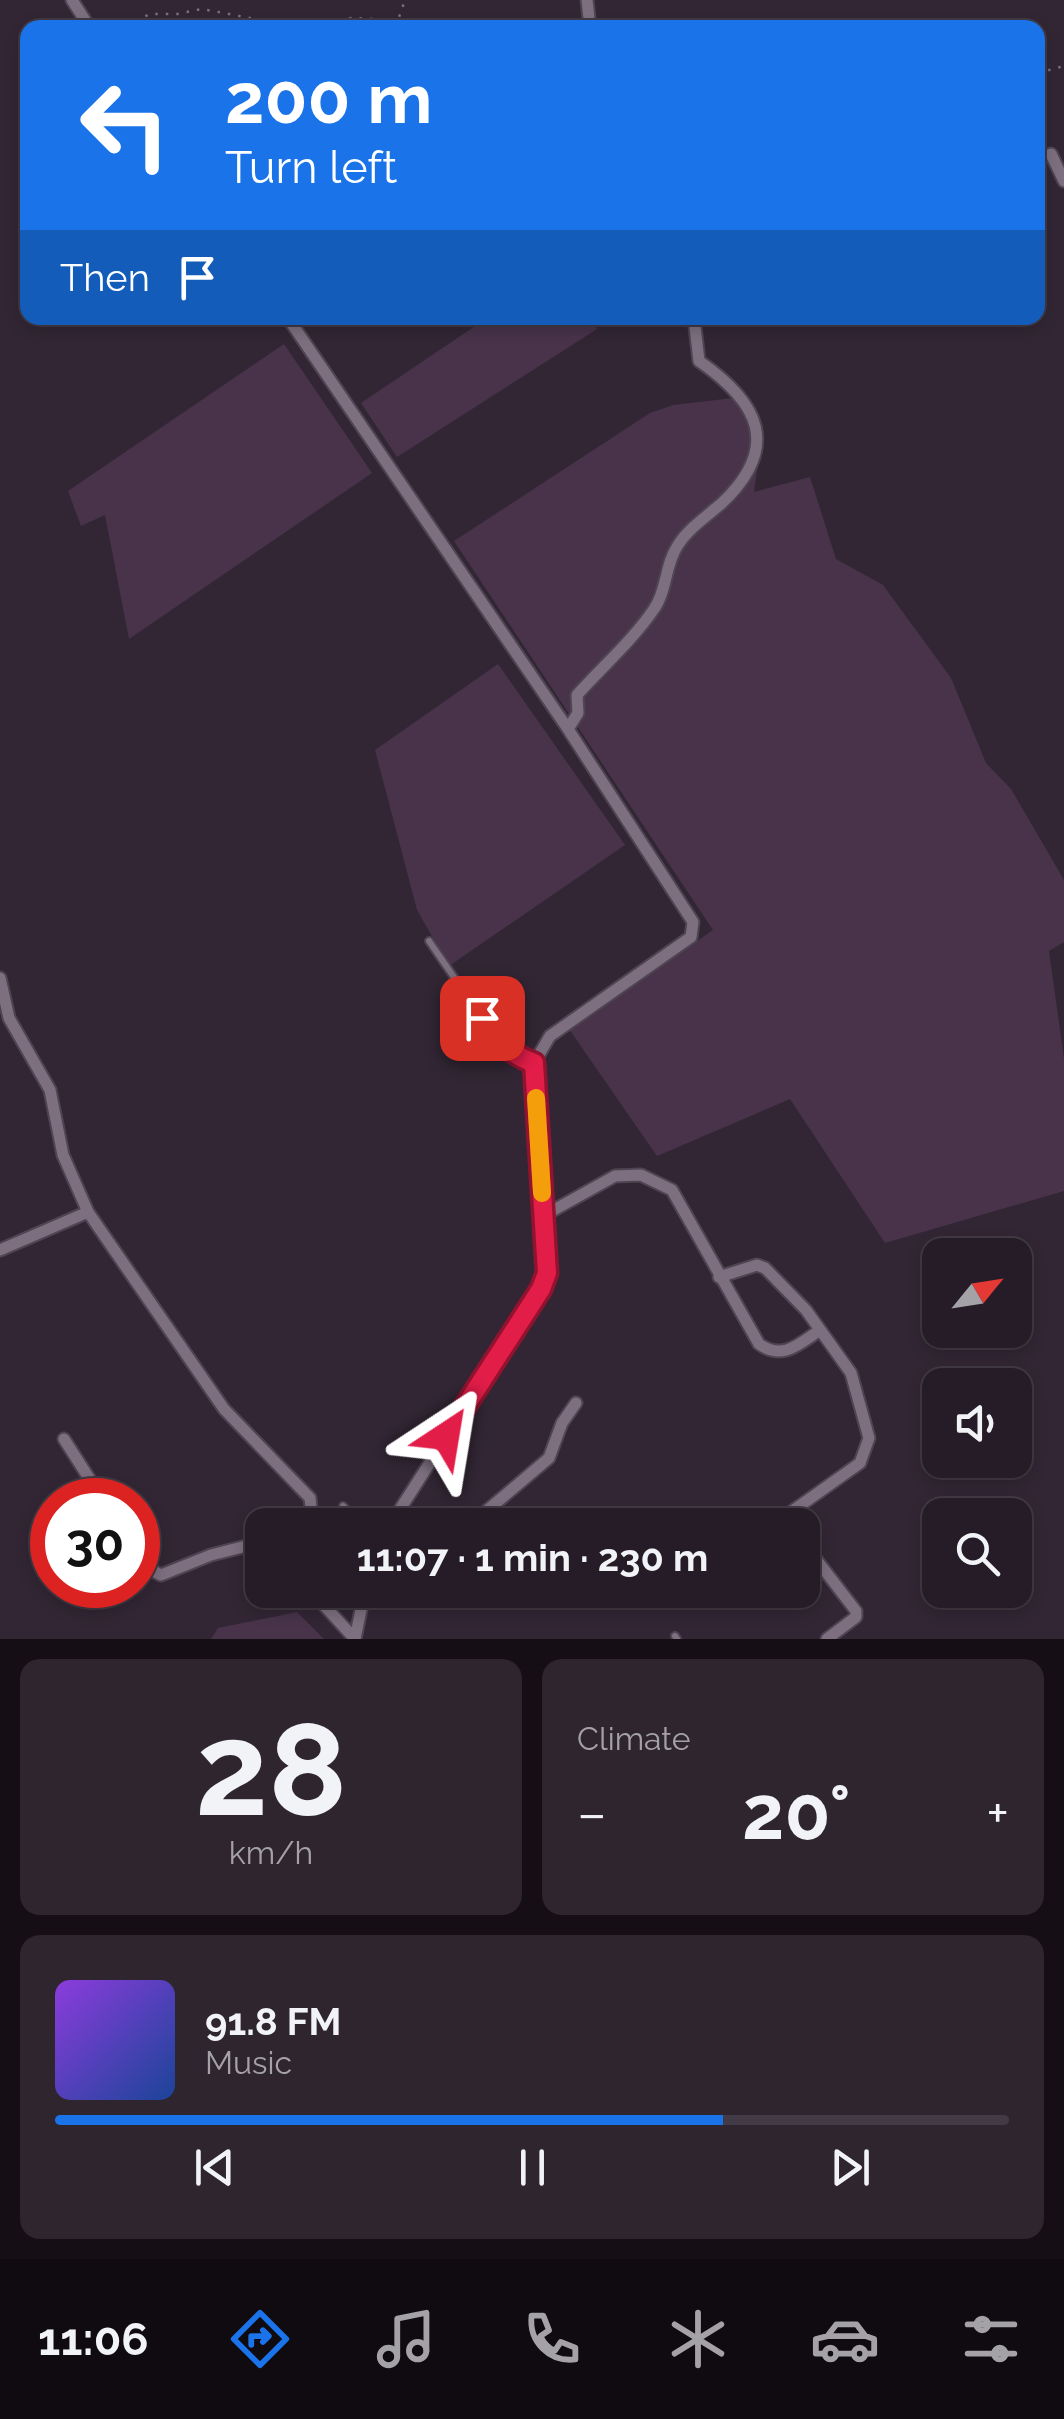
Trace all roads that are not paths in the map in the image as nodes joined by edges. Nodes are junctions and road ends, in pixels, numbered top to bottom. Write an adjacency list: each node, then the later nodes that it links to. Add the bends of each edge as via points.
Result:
1 (1051, 154): 2 (street)
2 (1064, 181)
3 (293, 325): 5 (street)
4 (695, 325): 5 (street, via 699,361 724,378 758,424 750,465 676,547 656,607 577,695 578,714)
5 (568, 729): 8 (street, via 694,930 550,1036)
6 (430, 941): 8 (lane, via 500,1044)
7 (0, 978): 9 (street, via 9,1018 50,1090 63,1155)
8 (534, 1063): 10 (street)
9 (88, 1212): 11 (street); 17 (street, via 224,1409 310,1498)
10 (543, 1216): 12 (street, via 615,1176 641,1175 672,1190); 18 (street, via 547,1273 541,1289)
11 (0, 1250)
12 (719, 1277): 13 (street, via 765,1268); 13 (street, via 759,1344 771,1352 786,1353)
13 (820, 1330): 20 (street, via 850,1373 869,1438 860,1463)
14 (576, 1403): 19 (street, via 548,1458)
15 (64, 1440): 16 (street)
16 (89, 1478)
17 (310, 1508)
18 (401, 1508)
19 (490, 1508)
20 (797, 1508)
21 (245, 1546): 23 (street)
22 (820, 1565): 27 (street, via 856,1612)
23 (160, 1574)
24 (327, 1608): 26 (street)
25 (361, 1608): 26 (street)
26 (355, 1639)
27 (827, 1639)

